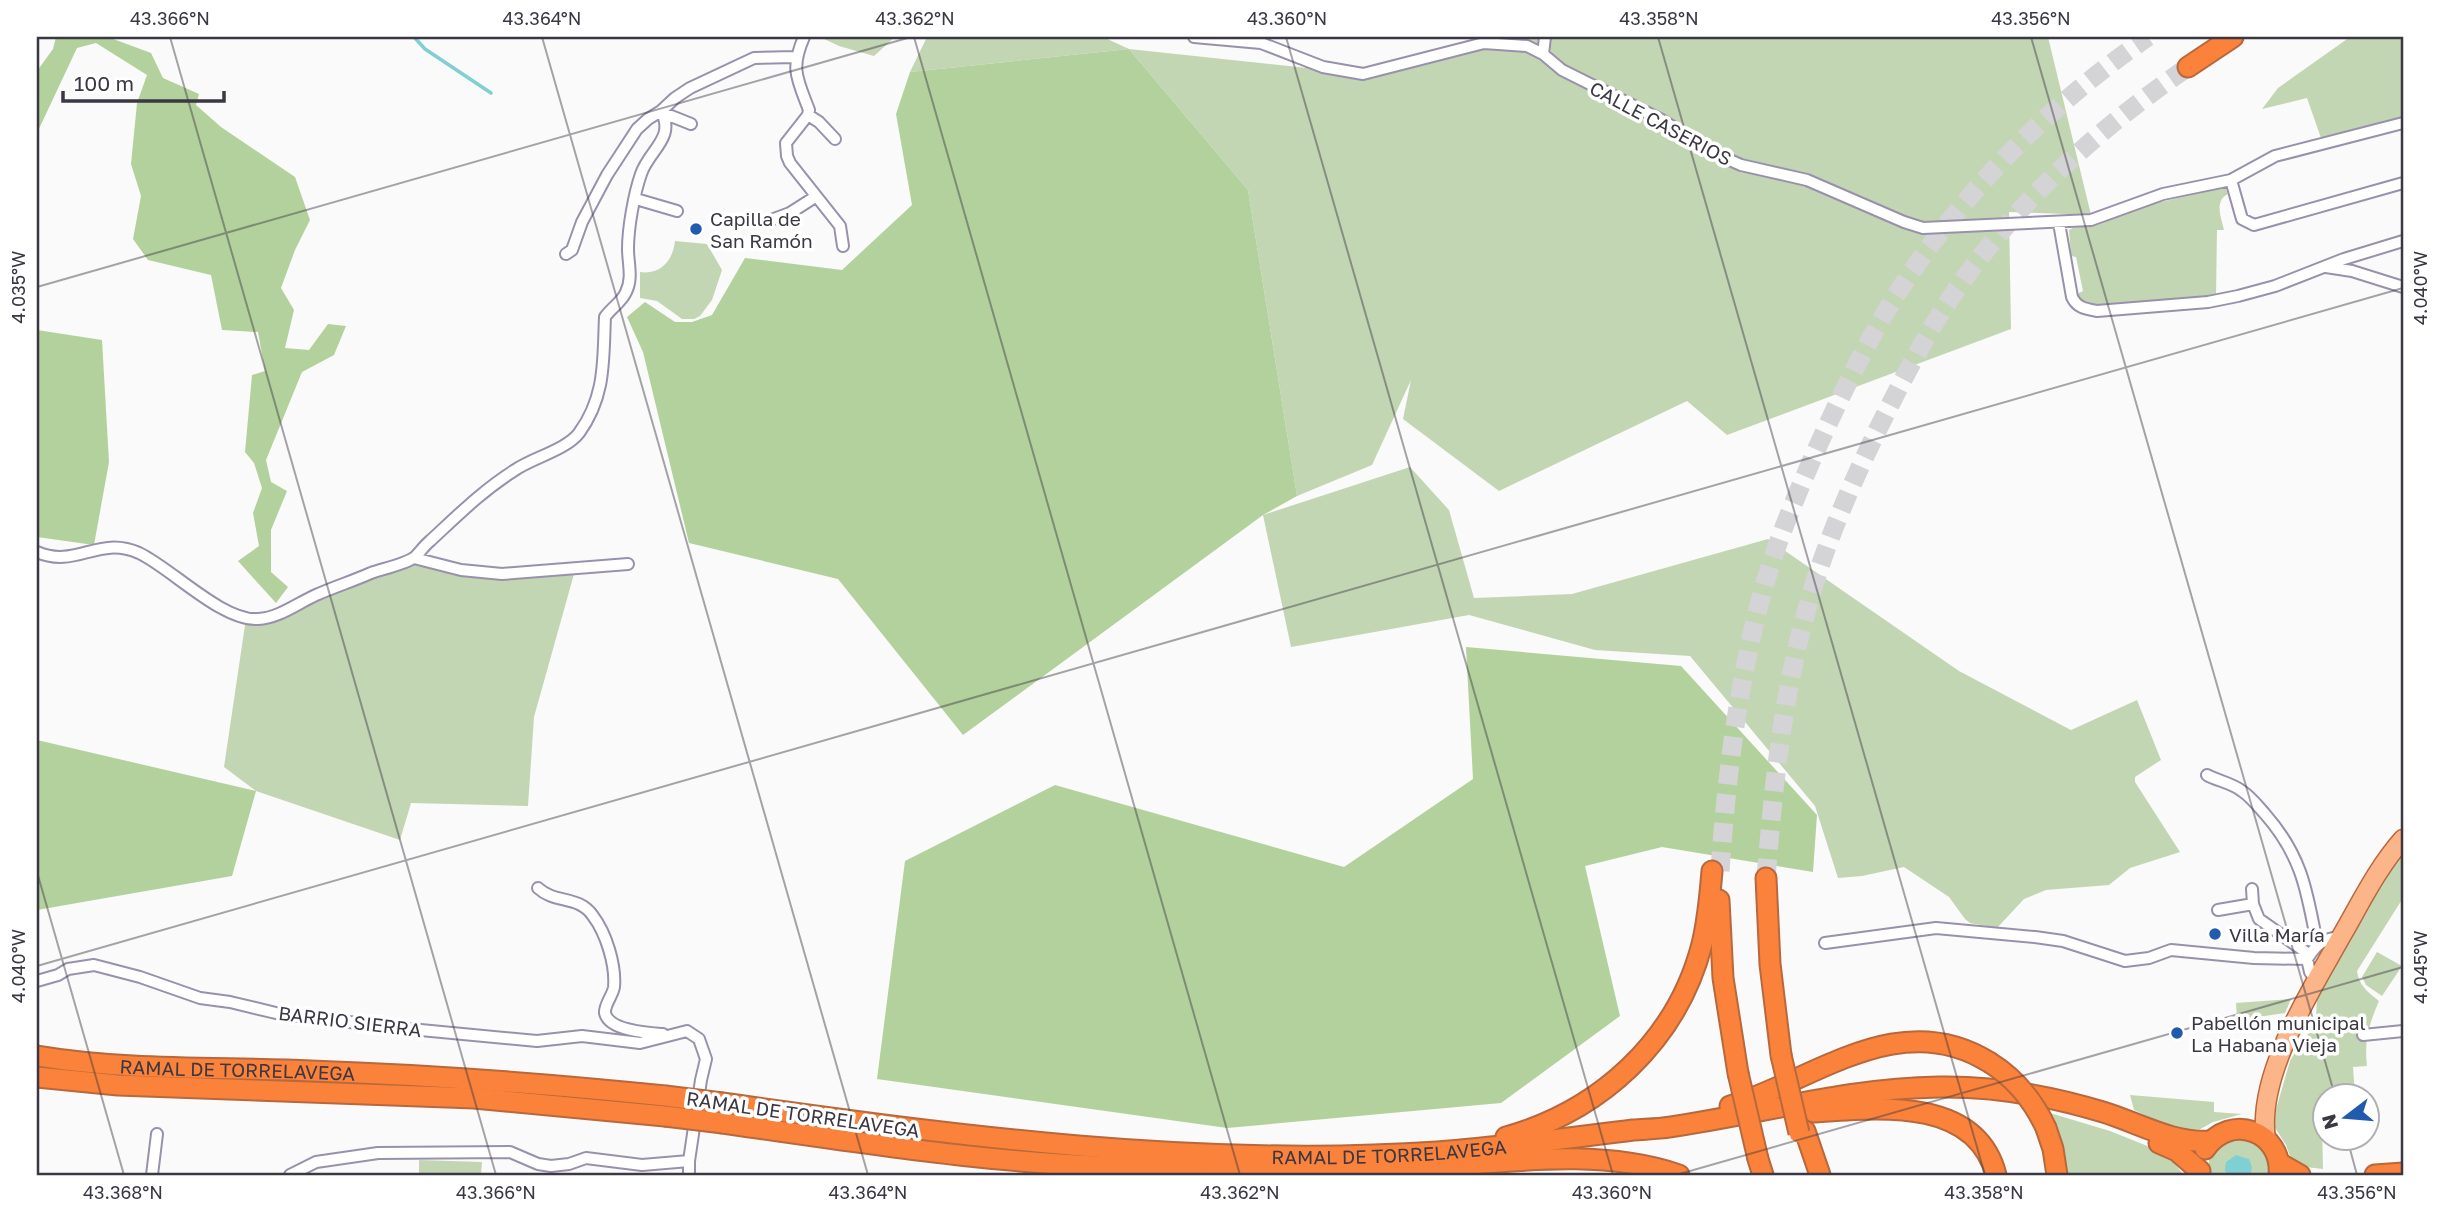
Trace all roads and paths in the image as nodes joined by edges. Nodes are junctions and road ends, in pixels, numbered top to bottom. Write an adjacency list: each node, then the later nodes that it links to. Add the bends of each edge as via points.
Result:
1 (804, 37): 6 (street)
2 (1194, 37): 5 (street, CALLE CASERIOS, via 1261,43 1323,68 1363,74 1484,43 1527,46)
3 (1545, 37): 5 (street)
4 (2233, 37): 7 (highway)
5 (1543, 54): 19 (street, CALLE CASERIOS, via 1562,70 1723,157 1807,180 1904,222 1923,228)
6 (795, 57): 8 (street, via 754,58 690,88); 9 (street)
7 (2188, 67)
8 (662, 114): 11 (street); 16 (street, via 665,136 645,165); 22 (street, via 648,119 607,174 572,250)
9 (808, 116): 12 (street); 15 (street, via 786,149 790,163)
10 (2403, 123): 13 (street, CALLE CASERIOS, via 2275,156)
11 (691, 124)
12 (835, 139)
13 (2231, 180): 14 (street, via 2242,219 2254,225); 19 (street, CALLE CASERIOS, via 2163,194 2091,220)
14 (2403, 183)
15 (815, 197): 18 (street); 21 (street, via 840,226)
16 (636, 199): 17 (street); 26 (street, via 629,236 630,278 623,298 605,317 603,378 592,412 576,436 485,491)
17 (677, 211)
18 (771, 220)
19 (2059, 223): 23 (street, via 2072,297 2081,308 2097,311 2208,302 2275,286)
20 (2403, 241): 23 (street)
21 (843, 246)
22 (566, 254)
23 (2326, 267): 24 (street)
24 (2403, 287)
25 (37, 552): 26 (street, via 50,558 69,557 119,546 164,568 204,597 257,620)
26 (414, 558): 27 (street, via 502,574)
27 (628, 564)
28 (2207, 775): 37 (street, via 2251,798 2288,845 2305,882)
29 (2403, 839): 35 (main road)
30 (1766, 877): 47 (highway, bridge, via 1781,1055)
31 (538, 888): 42 (street, BARRIO SIERRA, via 553,898 585,905 594,917 606,944 614,987 607,1016 625,1028)
32 (2252, 889): 33 (street)
33 (2253, 904): 34 (street); 38 (street, via 2259,919)
34 (2218, 910)
35 (2341, 937): 37 (street); 39 (main road)
36 (1825, 943): 38 (street, via 1936,928 2063,941 2124,961 2171,950 2254,958)
37 (2317, 944): 38 (street)
38 (2308, 957): 39 (street)
39 (2315, 979): 46 (main road)
40 (37, 981): 42 (street, BARRIO SIERRA, via 94,965 200,998 280,1014 537,1041 582,1035 640,1043)
41 (2403, 1031): 43 (street)
42 (669, 1035): 54 (street, BARRIO SIERRA, via 687,1031 699,1039 706,1059)
43 (2363, 1035)
44 (37, 1056): 53 (highway, RAMAL DE TORRELAVEGA, bridge, via 128,1065 521,1081)
45 (37, 1077): 56 (highway, RAMAL DE TORRELAVEGA, bridge, via 118,1085 474,1098 665,1116 963,1154)
46 (2266, 1101): 49 (main road); 51 (main road)
47 (1803, 1126): 56 (highway, RAMAL DE TORRELAVEGA, via 1405,1163); 58 (highway, via 1843,1104 1905,1096 2020,1102 2129,1131 2177,1151); 64 (highway); 65 (highway); 66 (highway, via 1892,1109 1938,1116 1975,1139)
48 (1637, 1129): 52 (highway, via 1863,1093 1941,1087 2050,1098 2182,1140); 53 (highway, RAMAL DE TORRELAVEGA, via 1433,1152 1303,1156); 67 (highway, bridge, via 1761,1096 1876,1046 1924,1042 1966,1051 1989,1062 2023,1091 2046,1128)
49 (2244, 1129): 51 (highway); 52 (highway, via 2226,1131)
50 (157, 1134): 60 (street)
51 (2266, 1139): 57 (highway, via 2276,1152)
52 (2211, 1141): 58 (highway, via 2202,1154)
53 (1070, 1146): 55 (highway, bridge, via 1270,1151 1421,1147 1494,1139 1553,1121 1614,1083 1660,1032 1702,946 1716,871 1728,1016)
54 (689, 1161): 61 (street, via 642,1165 586,1158 551,1166 510,1152 378,1153 316,1162); 62 (street, BARRIO SIERRA)
55 (1761, 1167)
56 (1168, 1168): 63 (highway, via 1208,1172 1400,1169 1586,1159 1631,1163)
57 (2279, 1169): 68 (highway)
58 (2200, 1173)
59 (2403, 1173): 69 (highway)
60 (152, 1175)
61 (290, 1175)
62 (689, 1175)
63 (1679, 1175)
64 (1810, 1175)
65 (1820, 1175)
66 (1996, 1175)
67 (2057, 1175)
68 (2301, 1175)
69 (2375, 1175)

